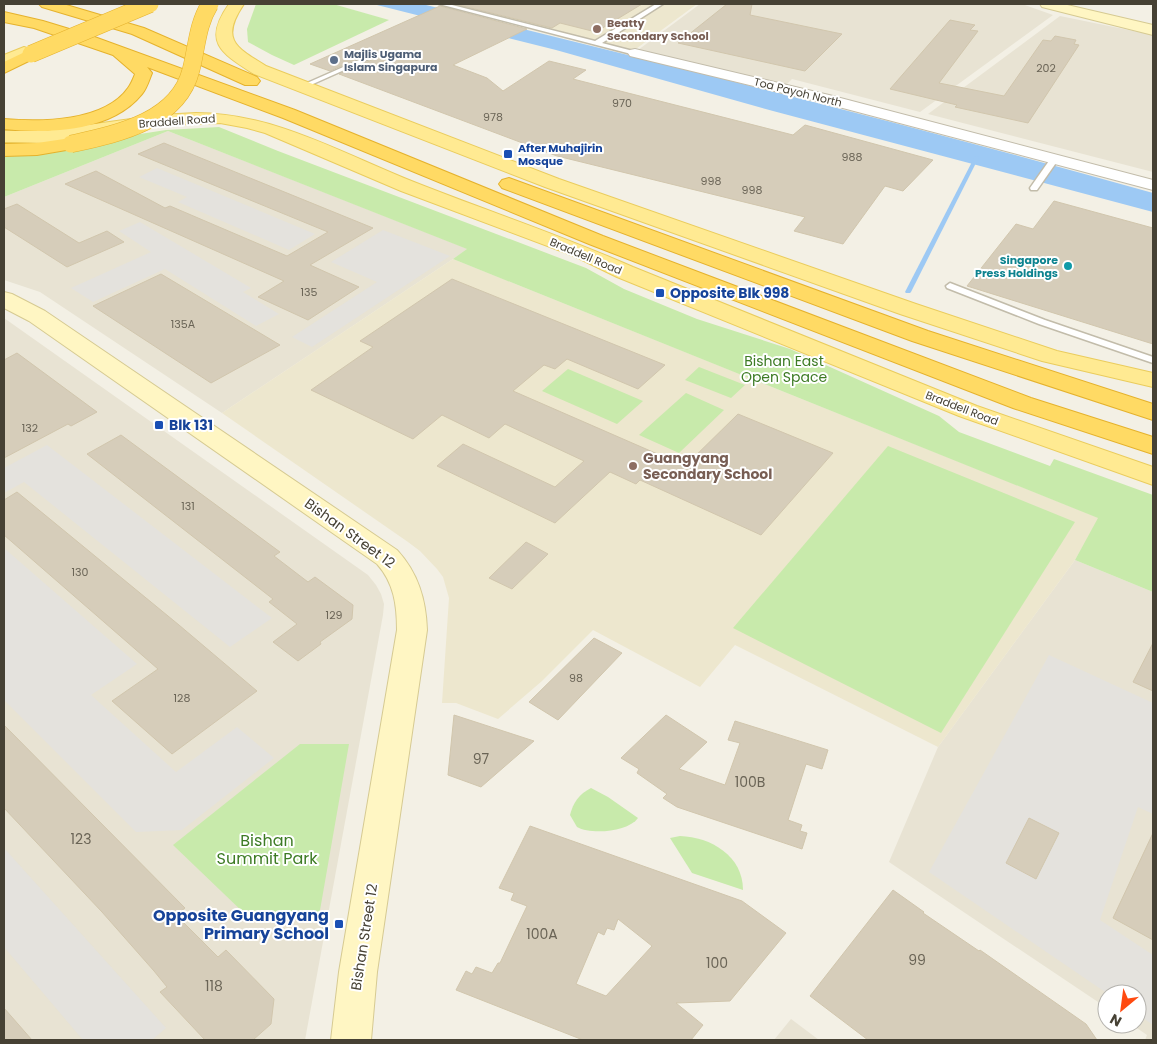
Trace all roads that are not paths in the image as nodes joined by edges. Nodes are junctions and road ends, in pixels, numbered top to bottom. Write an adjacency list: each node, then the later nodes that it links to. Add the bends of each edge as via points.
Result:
1 (47, 4): 13 (highway)
2 (150, 4): 16 (highway, bridge)
3 (210, 4): 24 (highway, bridge, via 198,24 188,81 175,102 161,112 119,133 71,144 37,149)
4 (236, 4): 21 (main road, via 227,17 224,43)
5 (442, 4): 14 (lane, Toa Payoh North)
6 (660, 4): 14 (lane)
7 (1047, 4): 12 (street)
8 (1078, 4): 11 (street)
9 (4, 5): 23 (highway, Braddell Road, via 114,36 211,76)
10 (4, 17): 15 (highway, Braddell Road)
11 (1153, 22)
12 (1153, 30)
13 (138, 31): 21 (highway); 37 (highway, via 376,135 920,336)
14 (595, 44): 17 (lane, Toa Payoh North)
15 (109, 47): 23 (highway, Braddell Road); 24 (highway, via 144,73 139,89 123,104 73,122 38,127)
16 (28, 53): 19 (main road); 20 (highway)
17 (635, 53): 25 (street, Toa Payoh North, via 824,98)
18 (377, 54): 22 (lane)
19 (4, 61)
20 (4, 68)
21 (260, 70): 22 (main road)
22 (302, 87): 32 (main road, via 621,208)
23 (289, 114): 28 (highway, Braddell Road)
24 (4, 137): 29 (main road, Braddell Road, via 44,136 160,120 220,118 248,123 271,129 408,188)
25 (1053, 162): 26 (street, Toa Payoh North); 27 (lane)
26 (1153, 185)
27 (1035, 186)
28 (567, 227): 36 (highway, Braddell Road); 38 (highway, via 601,233 913,348)
29 (581, 252): 36 (highway, via 942,387); 41 (main road, Braddell Road, via 968,411)
30 (950, 286): 33 (lane)
31 (4, 299): 42 (street, Bishan Street 12, via 37,316 149,392 387,557 399,569 412,607 412,630 358,972)
32 (1050, 356): 34 (main road); 35 (main road)
33 (1153, 360)
34 (1153, 380)
35 (1153, 391)
36 (1020, 408): 39 (highway, Braddell Road); 40 (highway)
37 (1153, 412)
38 (1153, 429)
39 (1153, 446)
40 (1153, 458)
41 (1153, 476)
42 (351, 1040)

